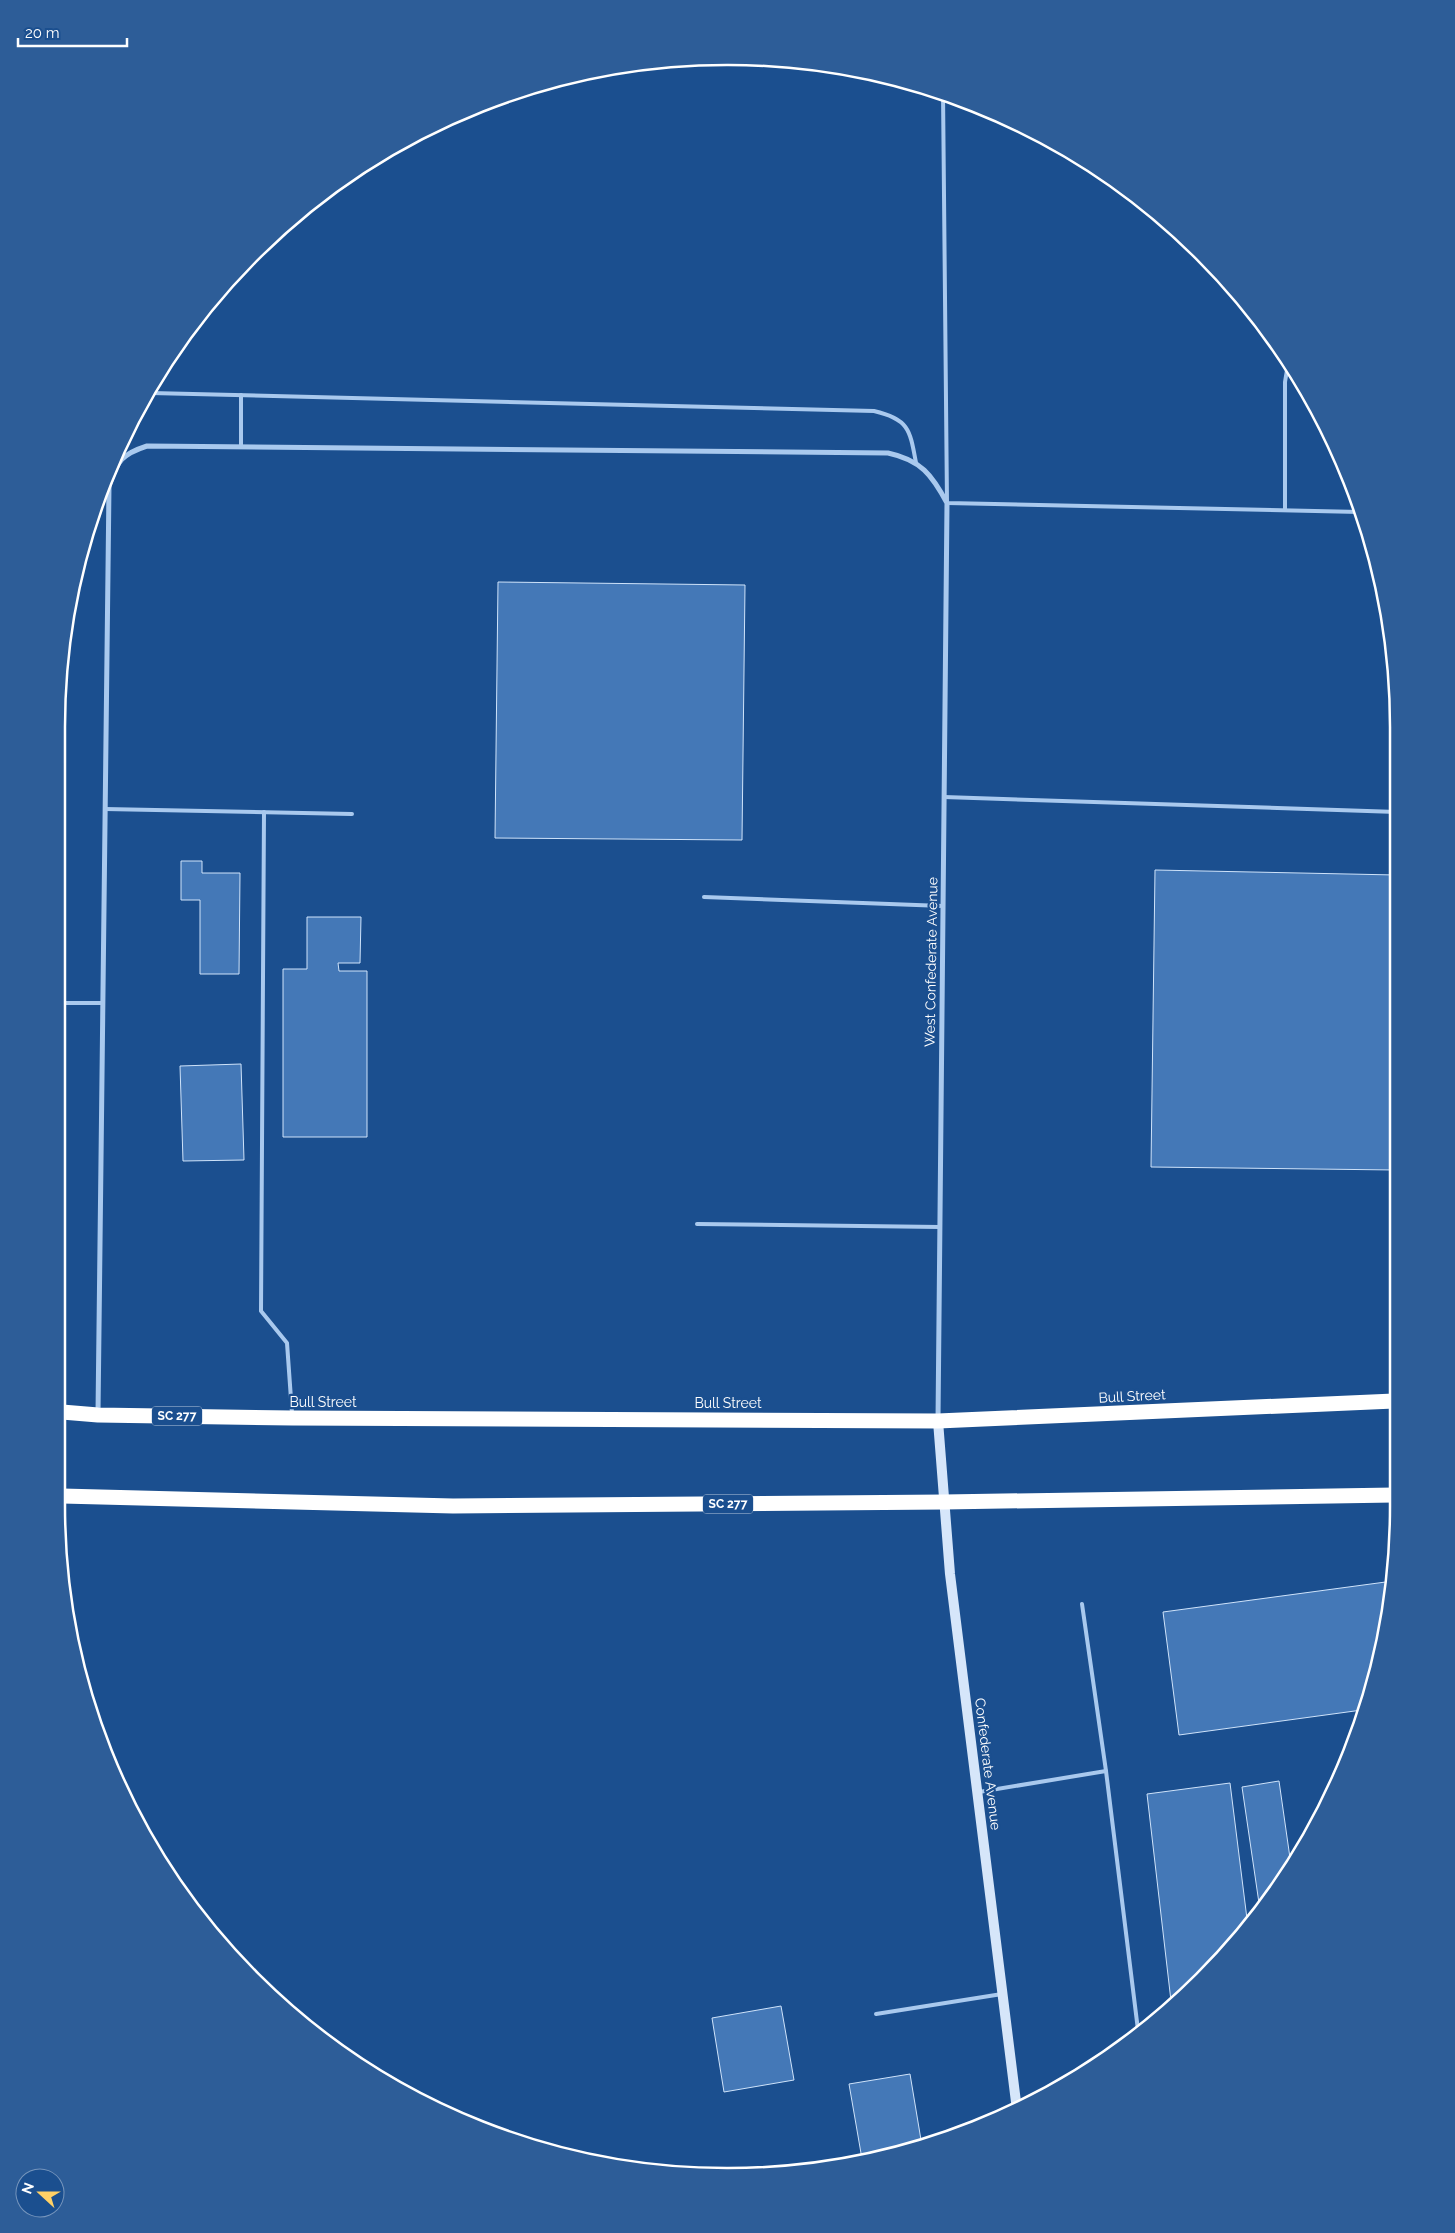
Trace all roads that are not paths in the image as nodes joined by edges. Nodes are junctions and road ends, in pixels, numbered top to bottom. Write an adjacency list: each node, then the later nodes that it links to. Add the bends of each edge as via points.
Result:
1 (943, 101): 9 (lane)
2 (1287, 373): 10 (lane)
3 (156, 393): 4 (lane)
4 (241, 395): 5 (lane); 7 (lane, via 874,411 899,419 907,429)
5 (241, 447): 6 (street, via 148,446 130,451); 7 (street, via 888,453)
6 (122, 458)
7 (916, 463): 9 (street, via 929,473)
8 (109, 491): 13 (street)
9 (947, 503): 10 (lane); 12 (street, West Confederate Avenue)
10 (1285, 510): 11 (lane)
11 (1354, 512)
12 (944, 797): 15 (lane); 18 (street, West Confederate Avenue)
13 (105, 809): 14 (lane); 20 (street)
14 (264, 812): 16 (lane); 26 (lane, via 261,1312 287,1343)
15 (1390, 812)
16 (352, 814)
17 (704, 897): 18 (lane)
18 (943, 906): 22 (street, West Confederate Avenue)
19 (65, 1003): 20 (lane)
20 (103, 1003): 25 (street)
21 (697, 1224): 22 (lane)
22 (940, 1227): 27 (street, West Confederate Avenue)
23 (1390, 1401): 27 (highway, Bull Street / SC 277)
24 (65, 1412): 25 (highway, Bull Street / SC 277)
25 (98, 1415): 26 (highway, Bull Street / SC 277)
26 (292, 1418): 27 (highway, Bull Street / SC 277)
27 (938, 1421): 30 (street, Confederate Avenue)
28 (1390, 1495): 30 (highway, SC 277)
29 (65, 1496): 30 (highway, SC 277, via 453,1506)
30 (944, 1502): 33 (street, Confederate Avenue)
31 (1082, 1604): 32 (lane)
32 (1106, 1771): 33 (lane); 36 (lane)
33 (977, 1792): 34 (street, Confederate Avenue)
34 (1002, 1994): 35 (lane); 37 (street, Confederate Avenue)
35 (876, 2014)
36 (1137, 2026)
37 (1016, 2102)

